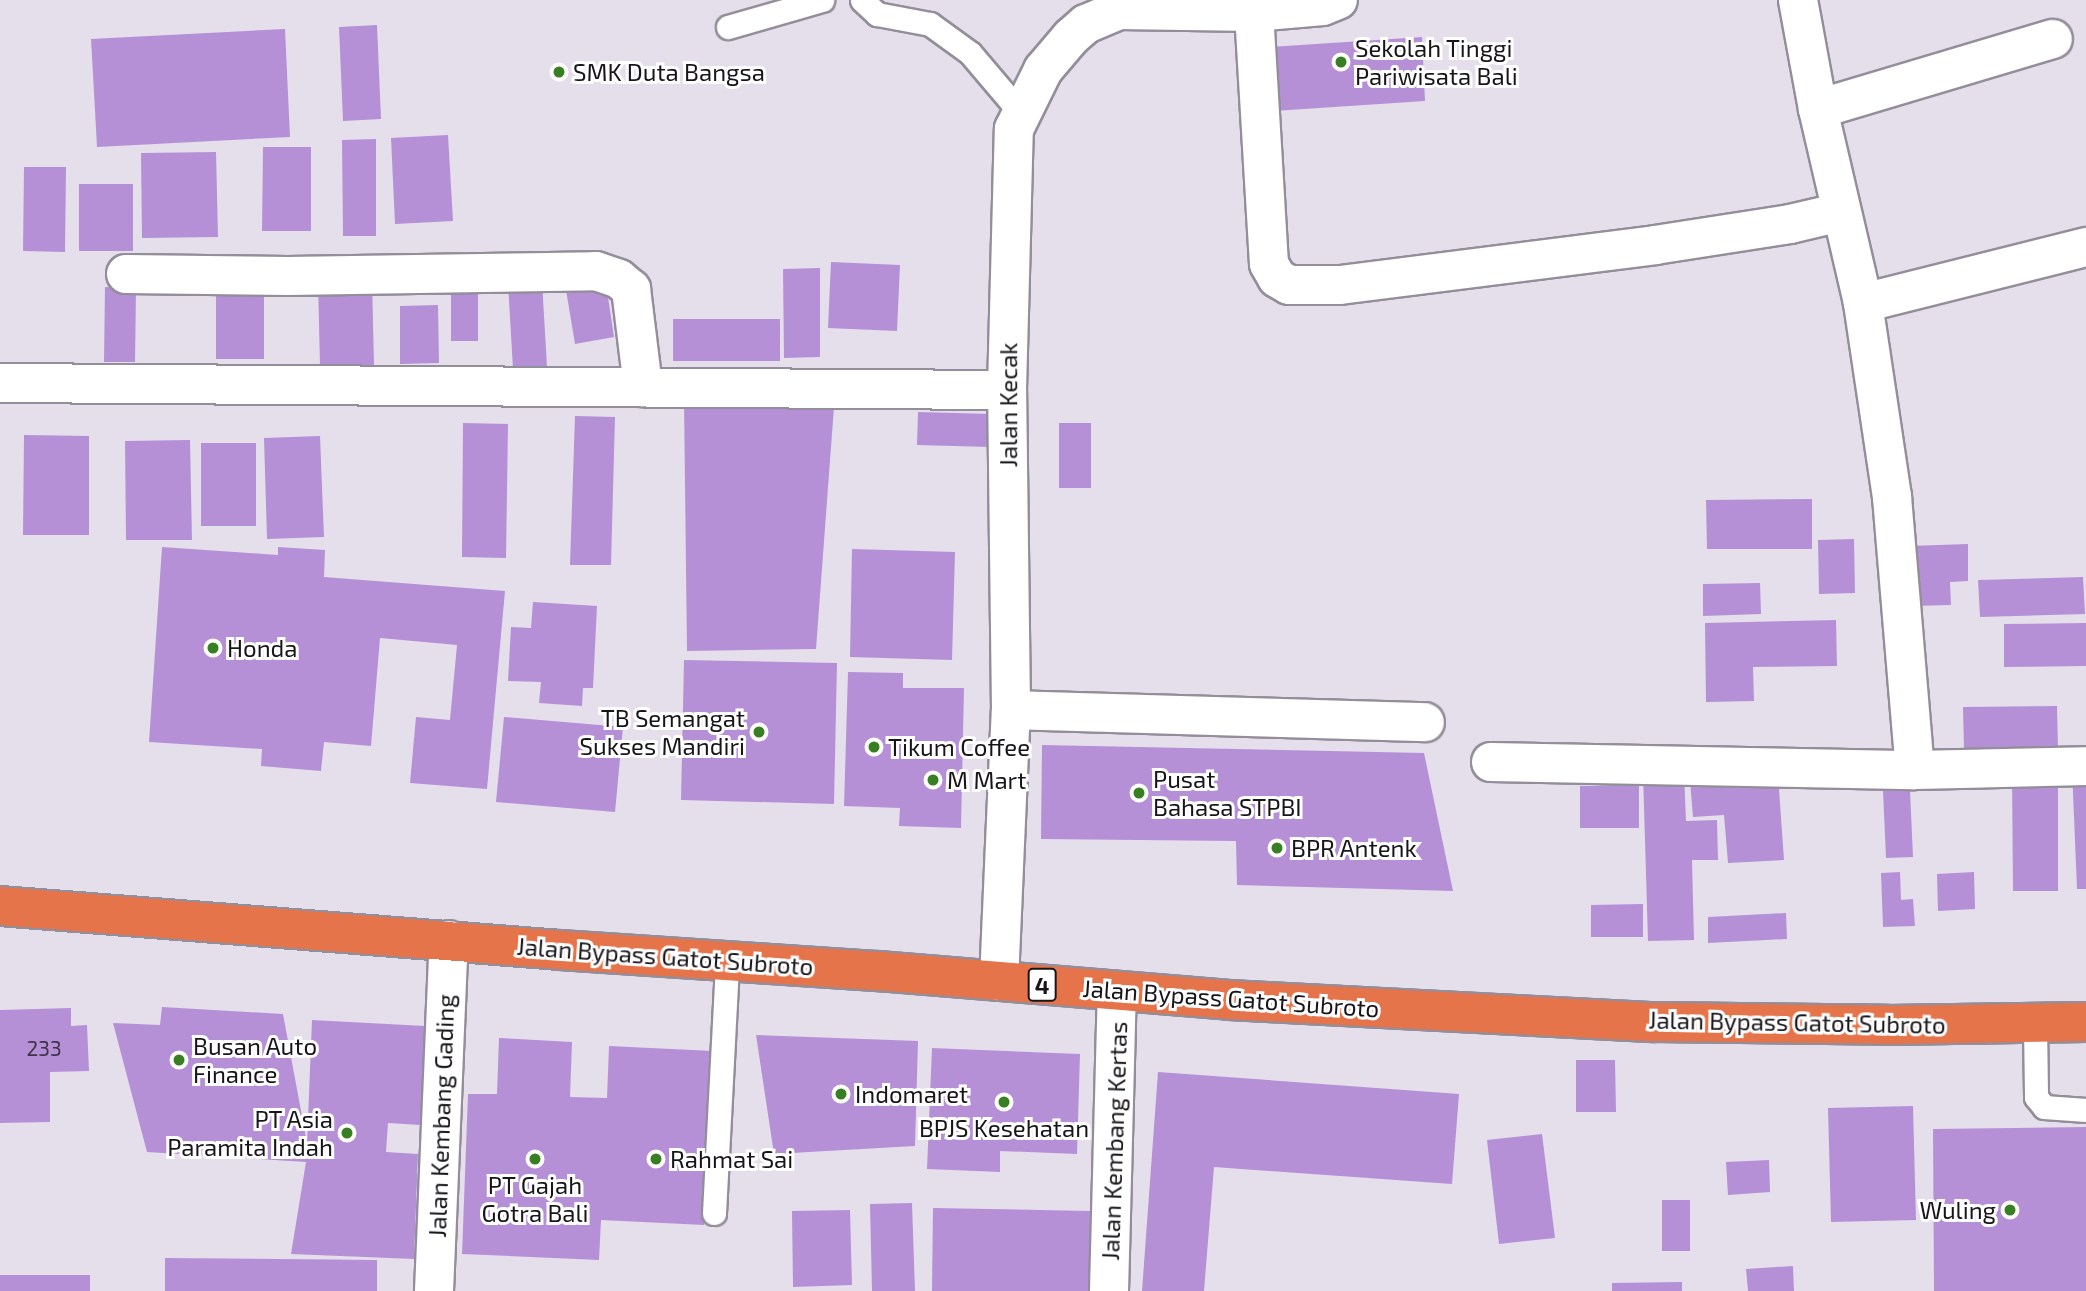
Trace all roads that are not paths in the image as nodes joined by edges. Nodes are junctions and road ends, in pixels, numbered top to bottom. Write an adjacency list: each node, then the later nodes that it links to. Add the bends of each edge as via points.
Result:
1 (822, 0): 7 (lane)
2 (862, 0): 10 (lane, via 877,14 930,24 970,53)
3 (1338, 0): 6 (street, Jalan Kecak)
4 (1798, 0): 9 (street)
5 (1132, 5): 6 (street, Jalan Kecak); 10 (street, Jalan Kecak, via 1086,24 1071,37 1043,70)
6 (1254, 12): 11 (street, via 1269,264 1277,278 1289,285 1340,285 1642,246)
7 (729, 27)
8 (2053, 39): 9 (street)
9 (1818, 109): 11 (street)
10 (1020, 112): 17 (street, Jalan Kecak, via 1014,129)
11 (1841, 212): 14 (street)
12 (2086, 247): 14 (street)
13 (126, 274): 16 (street, via 596,271 631,289)
14 (1863, 303): 22 (street, via 1892,497)
15 (0, 383): 16 (street)
16 (643, 387): 17 (street)
17 (1007, 390): 18 (street, Jalan Kecak)
18 (1011, 710): 19 (street); 26 (street, Jalan Kecak)
19 (1425, 722)
20 (1491, 762): 22 (street)
21 (2086, 766): 22 (street)
22 (1915, 770)
23 (0, 906): 24 (highway, Jalan Bypass Gatot Subroto / 4)
24 (449, 940): 25 (highway, Jalan Bypass Gatot Subroto / 4); 32 (street, Jalan Kembang Gading)
25 (727, 961): 26 (highway, Jalan Bypass Gatot Subroto / 4); 31 (lane)
26 (999, 981): 27 (highway, Jalan Bypass Gatot Subroto / 4)
27 (1118, 991): 29 (highway, Jalan Bypass Gatot Subroto / 4, via 1654,1022); 33 (street, Jalan Kembang Kertas)
28 (2086, 1022): 29 (highway, Jalan Bypass Gatot Subroto / 4)
29 (2035, 1023): 30 (lane, via 2036,1097 2044,1107)
30 (2086, 1110)
31 (714, 1213)
32 (434, 1291)
33 (1109, 1291)

